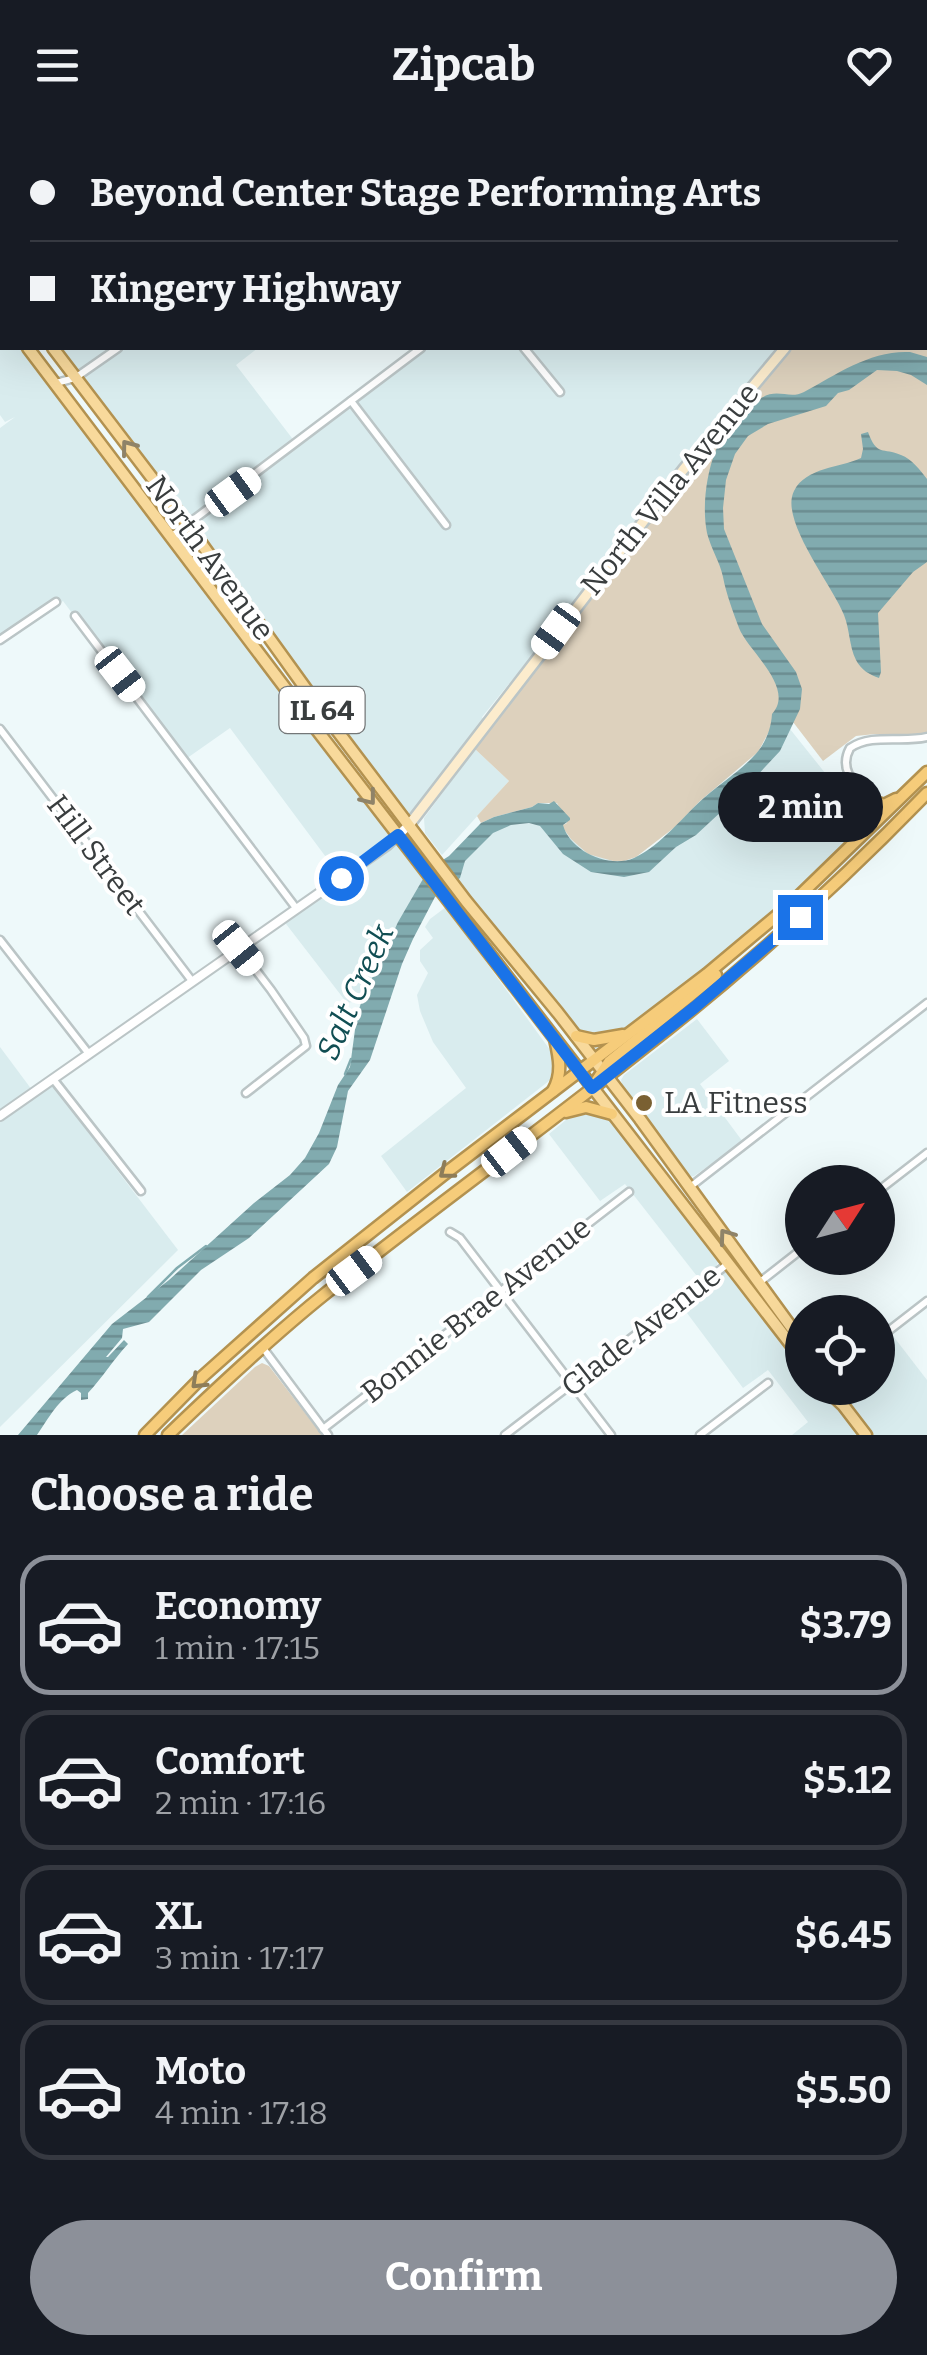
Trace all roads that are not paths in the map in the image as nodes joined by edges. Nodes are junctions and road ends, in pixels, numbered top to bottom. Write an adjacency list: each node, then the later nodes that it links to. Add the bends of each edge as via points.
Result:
1 (30, 350): 8 (main road, North Avenue / IL 64)
2 (55, 350): 7 (main road, North Avenue / IL 64)
3 (115, 350): 7 (street)
4 (418, 350): 10 (street)
5 (526, 350): 9 (street)
6 (783, 350): 23 (main road, North Villa Avenue)
7 (76, 378): 8 (street); 11 (main road, North Avenue / IL 64, one-way to 7)
8 (56, 383): 13 (main road, North Avenue / IL 64)
9 (560, 392)
10 (351, 401): 11 (street); 12 (street)
11 (188, 524): 13 (street); 23 (main road, North Avenue / IL 64)
12 (446, 525)
13 (172, 536): 24 (main road, IL 64, one-way to 24)
14 (56, 602): 16 (street)
15 (75, 616): 26 (street)
16 (0, 640)
17 (0, 729): 30 (street, Hill Street)
18 (927, 738): 22 (street, via 869,740 850,748 846,770)
19 (927, 772): 20 (highway)
20 (910, 789): 22 (highway, via 888,804); 25 (highway)
21 (927, 793): 38 (highway, via 800,917)
22 (870, 800): 25 (highway)
23 (408, 825): 24 (street); 33 (main road, North Avenue / IL 64)
24 (398, 835): 26 (street); 34 (main road, IL 64)
25 (862, 837): 28 (highway)
26 (296, 908): 29 (street)
27 (0, 940): 35 (street)
28 (740, 946): 32 (highway); 38 (highway, via 728,965 609,1062)
29 (238, 948): 30 (street); 41 (street, via 306,1046)
30 (192, 981): 35 (street)
31 (927, 1003): 48 (street)
32 (628, 1034): 33 (highway); 36 (highway)
33 (576, 1036): 36 (main road, North Avenue / IL 64)
34 (554, 1038): 37 (main road, IL 64); 42 (highway, via 560,1069)
35 (88, 1054): 39 (street)
36 (594, 1059): 37 (highway); 38 (main road, North Avenue / IL 64)
37 (579, 1070): 40 (main road, IL 64); 42 (highway)
38 (605, 1074): 40 (highway); 48 (main road, North Avenue / IL 64)
39 (53, 1079): 44 (street); 49 (street)
40 (592, 1088): 43 (main road, IL 64); 45 (highway)
41 (246, 1093)
42 (552, 1093): 65 (highway, one-way to 65, via 286,1300)
43 (612, 1114): 45 (highway, via 586,1107); 53 (main road, IL 64)
44 (0, 1116)
45 (556, 1116): 60 (highway)
46 (927, 1154): 47 (street)
47 (895, 1179)
48 (690, 1188): 54 (main road, North Avenue / IL 64, one-way to 48)
49 (141, 1191)
50 (629, 1192): 55 (street, Bonnie Brae Avenue)
51 (450, 1232): 55 (street)
52 (785, 1262): 54 (street)
53 (729, 1263): 59 (main road, IL 64); 62 (street, Glade Avenue)
54 (760, 1282): 57 (main road, North Avenue / IL 64)
55 (501, 1292): 62 (street); 64 (street, Bonnie Brae Avenue)
56 (927, 1301): 58 (street)
57 (785, 1318)
58 (895, 1326)
59 (785, 1337)
60 (263, 1348): 64 (street); 66 (highway)
61 (768, 1383): 69 (street)
62 (572, 1384): 67 (street, Glade Avenue); 68 (street)
63 (843, 1405): 70 (main road)
64 (326, 1432)
65 (145, 1435)
66 (168, 1435)
67 (505, 1435)
68 (611, 1435)
69 (700, 1435)
70 (866, 1435)

